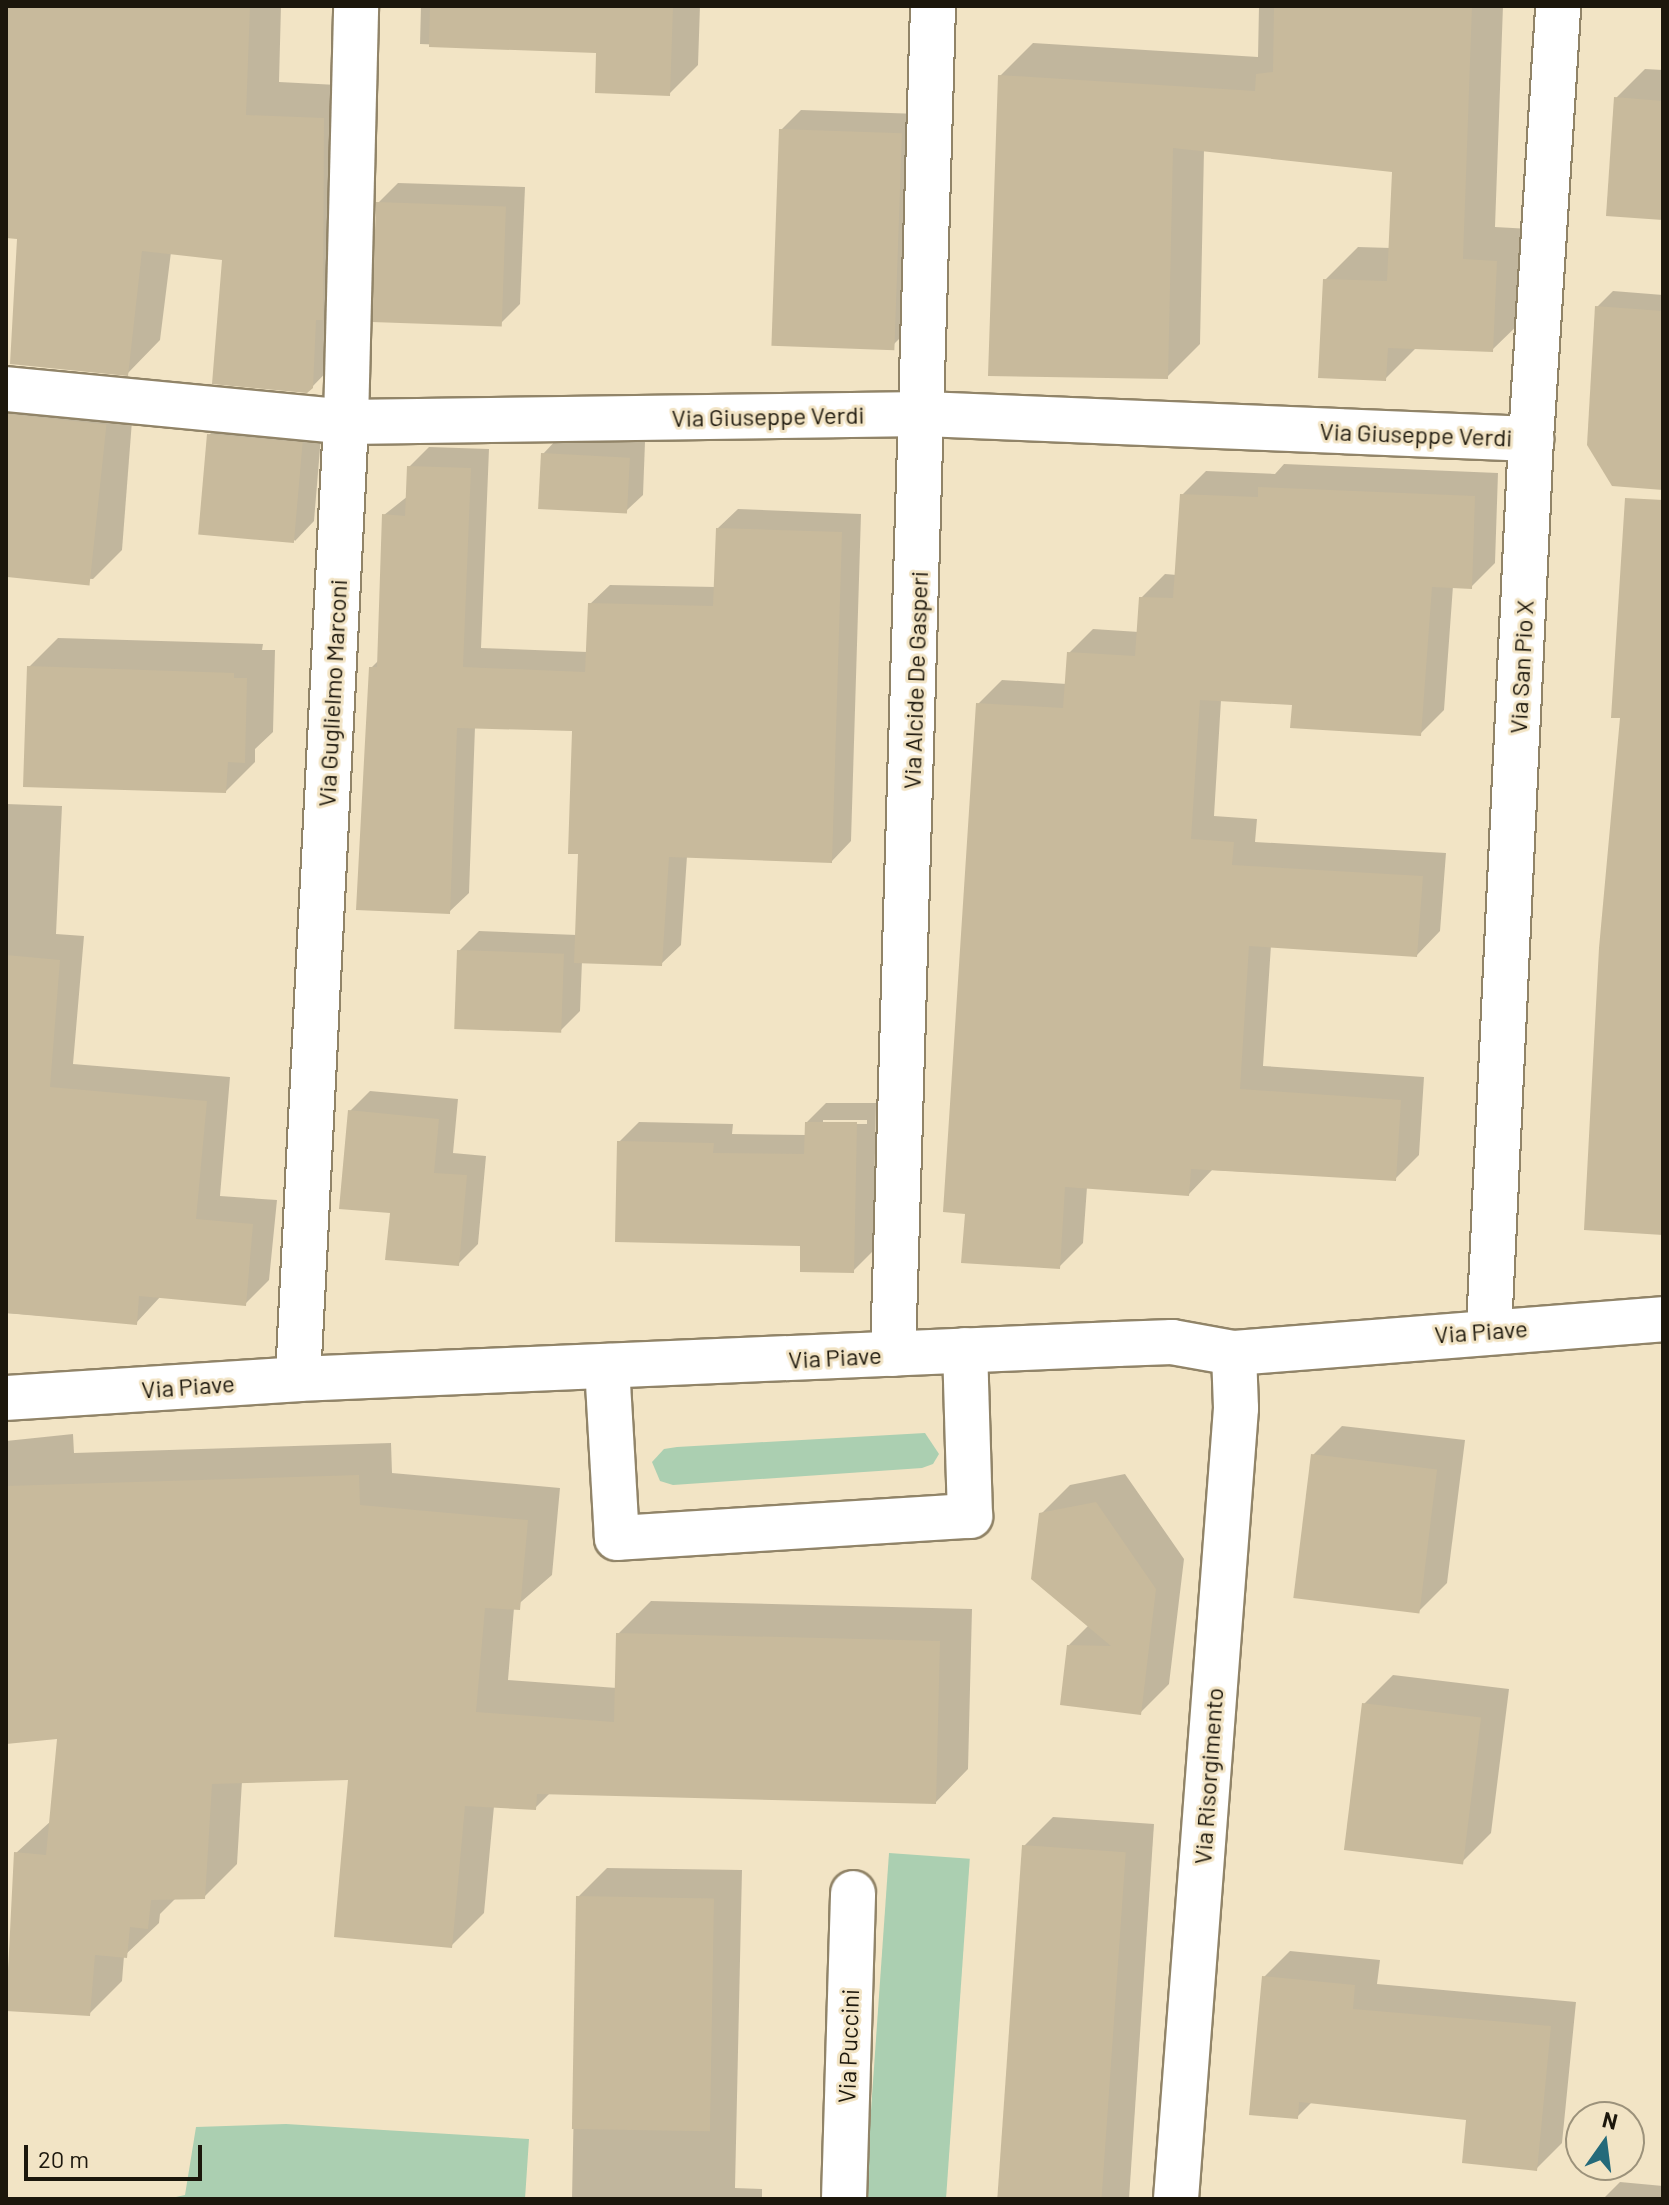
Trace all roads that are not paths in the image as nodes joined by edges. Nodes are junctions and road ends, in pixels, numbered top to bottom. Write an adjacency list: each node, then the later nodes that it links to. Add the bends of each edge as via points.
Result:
1 (356, 6): 6 (street, Via Guglielmo Marconi)
2 (933, 6): 5 (street, Via Alcide De Gasperi)
3 (1558, 6): 7 (street, Via San Pio X)
4 (6, 389): 6 (street, Via Giuseppe Verdi)
5 (924, 414): 6 (street, Via Giuseppe Verdi); 7 (street, Via Giuseppe Verdi); 12 (street, Via Alcide De Gasperi)
6 (346, 422): 14 (street, Via Guglielmo Marconi)
7 (1531, 439): 9 (street, Via San Pio X)
8 (1663, 1319): 9 (street, Via Piave)
9 (1489, 1329): 11 (street, Via Piave)
10 (965, 1350): 11 (street, Via Piave, via 1172,1342); 12 (street, Via Piave); 13 (street, via 970,1516 617,1538)
11 (1234, 1353): 18 (street, Via Risorgimento, via 1236,1408)
12 (893, 1354): 13 (street, Via Piave)
13 (607, 1366): 14 (street, Via Piave)
14 (298, 1379): 15 (street, Via Piave)
15 (6, 1398)
16 (853, 1893): 17 (street, Via Puccini)
17 (844, 2199)
18 (1176, 2199)

